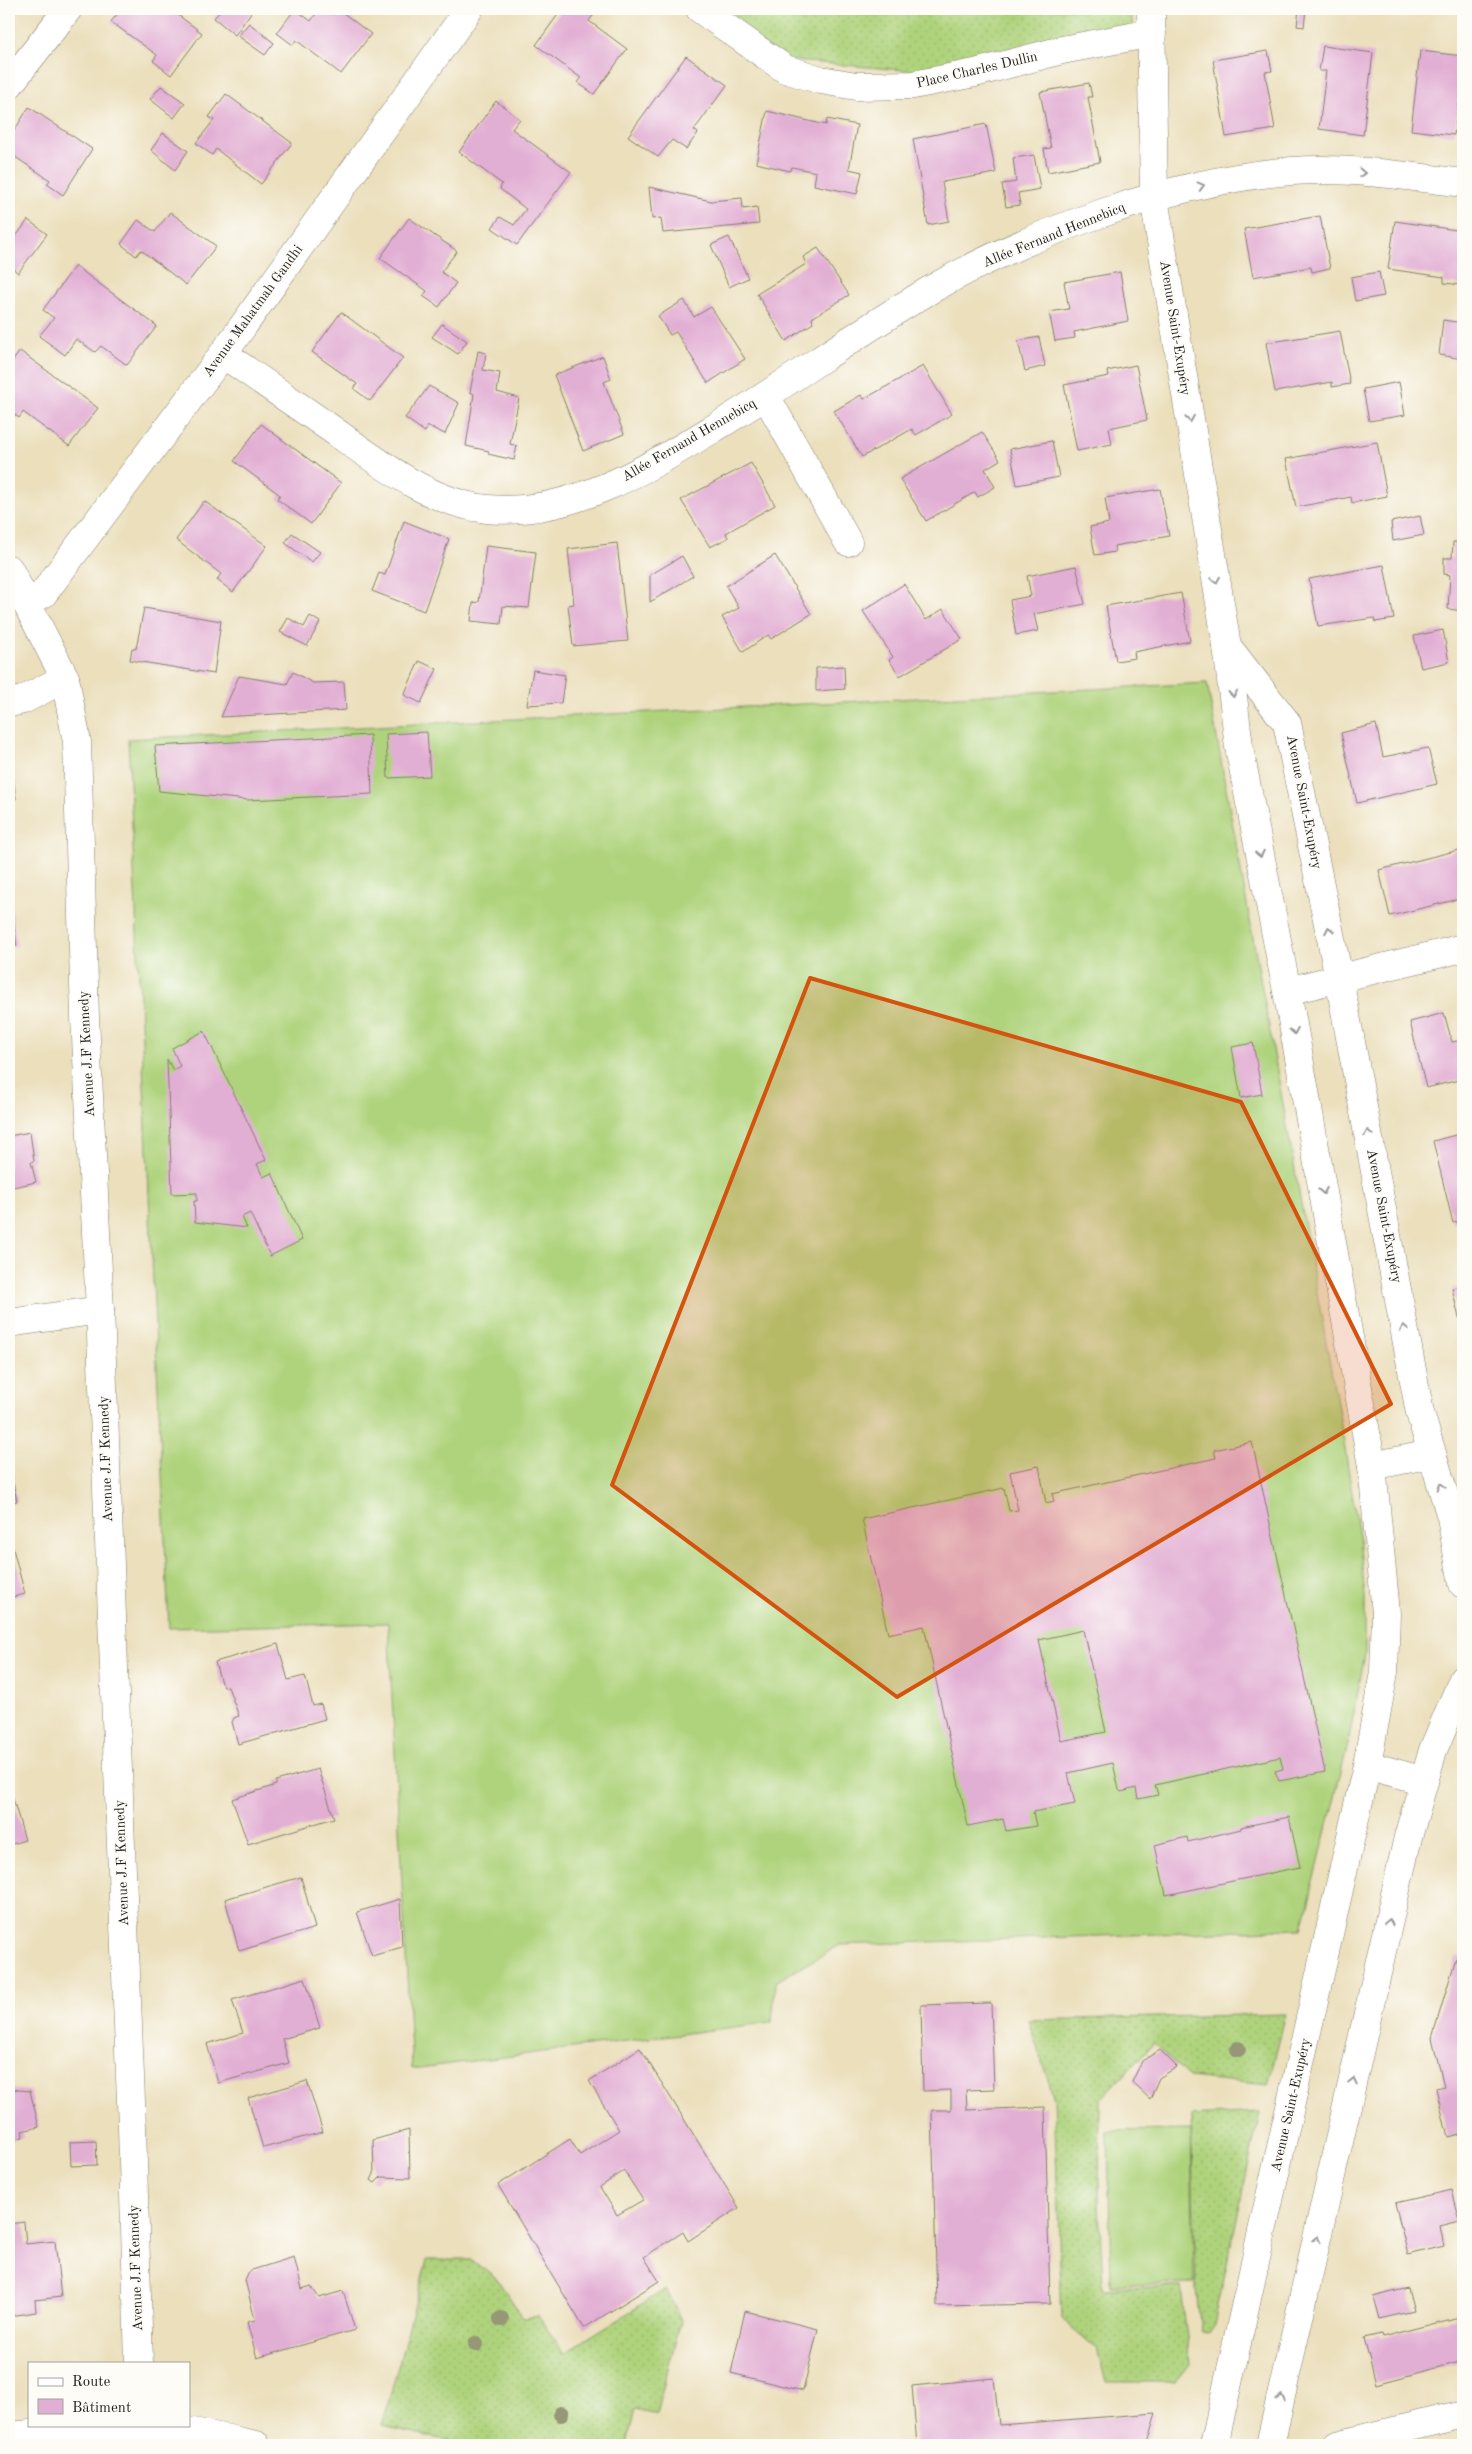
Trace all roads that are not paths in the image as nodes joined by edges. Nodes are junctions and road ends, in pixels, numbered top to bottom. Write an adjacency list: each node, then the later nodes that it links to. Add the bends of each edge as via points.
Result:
1 (68, 9): 5 (street)
2 (469, 9): 8 (street, Avenue Mahatmah Gandhi)
3 (700, 9): 4 (street, Place Charles Dullin, via 785,69 856,86 912,85 975,72 1062,50)
4 (1152, 21): 7 (street, Avenue Saint-Exupéry)
5 (9, 85)
6 (1463, 183): 7 (street, Allée Fernand Hennebicq, one-way to 6, via 1212,183 1293,171 1406,175)
7 (1154, 198): 9 (street, Allée Fernand Hennebicq, via 1079,222 970,268 928,291); 13 (street, Avenue Saint-Exupéry, one-way to 13)
8 (223, 354): 9 (street, Allée Fernand Hennebicq, via 386,467 438,496 488,509 524,509 556,504 604,488 680,449); 12 (street, Avenue Mahatmah Gandhi, via 43,594)
9 (766, 396): 10 (street)
10 (848, 542)
11 (9, 569): 12 (street, Avenue J.F Kennedy)
12 (26, 603): 14 (street, Avenue J.F Kennedy)
13 (1227, 646): 17 (street, Avenue Saint-Exupéry, one-way to 13, via 1288,723); 18 (street, Avenue Saint-Exupéry, one-way to 18, via 1239,747)
14 (65, 678): 15 (street, via 23,700); 19 (street, Avenue J.F Kennedy, via 77,742 85,1018)
15 (9, 703)
16 (1463, 948): 17 (street)
17 (1339, 978): 18 (street); 21 (street, Avenue Saint-Exupéry, one-way to 17, via 1420,1413)
18 (1287, 991): 22 (street, Avenue Saint-Exupéry, one-way to 22)
19 (100, 1310): 20 (street); 27 (street, Avenue J.F Kennedy)
20 (9, 1323)
21 (1431, 1454): 22 (street); 23 (street, Avenue Saint-Exupéry, one-way to 21, via 1451,1517)
22 (1372, 1466): 25 (street, Avenue Saint-Exupéry, via 1386,1614 1384,1672)
23 (1463, 1584)
24 (1463, 1679): 26 (street, via 1433,1750)
25 (1367, 1765): 26 (street); 32 (street, Avenue Saint-Exupéry)
26 (1424, 1781): 33 (street, one-way to 26, via 1406,1846)
27 (139, 2362)
28 (1463, 2414): 34 (street)
29 (140, 2432): 30 (street, via 60,2431); 31 (street, via 217,2436)
30 (9, 2436)
31 (256, 2445)
32 (1214, 2445)
33 (1270, 2445)
34 (1337, 2445)

